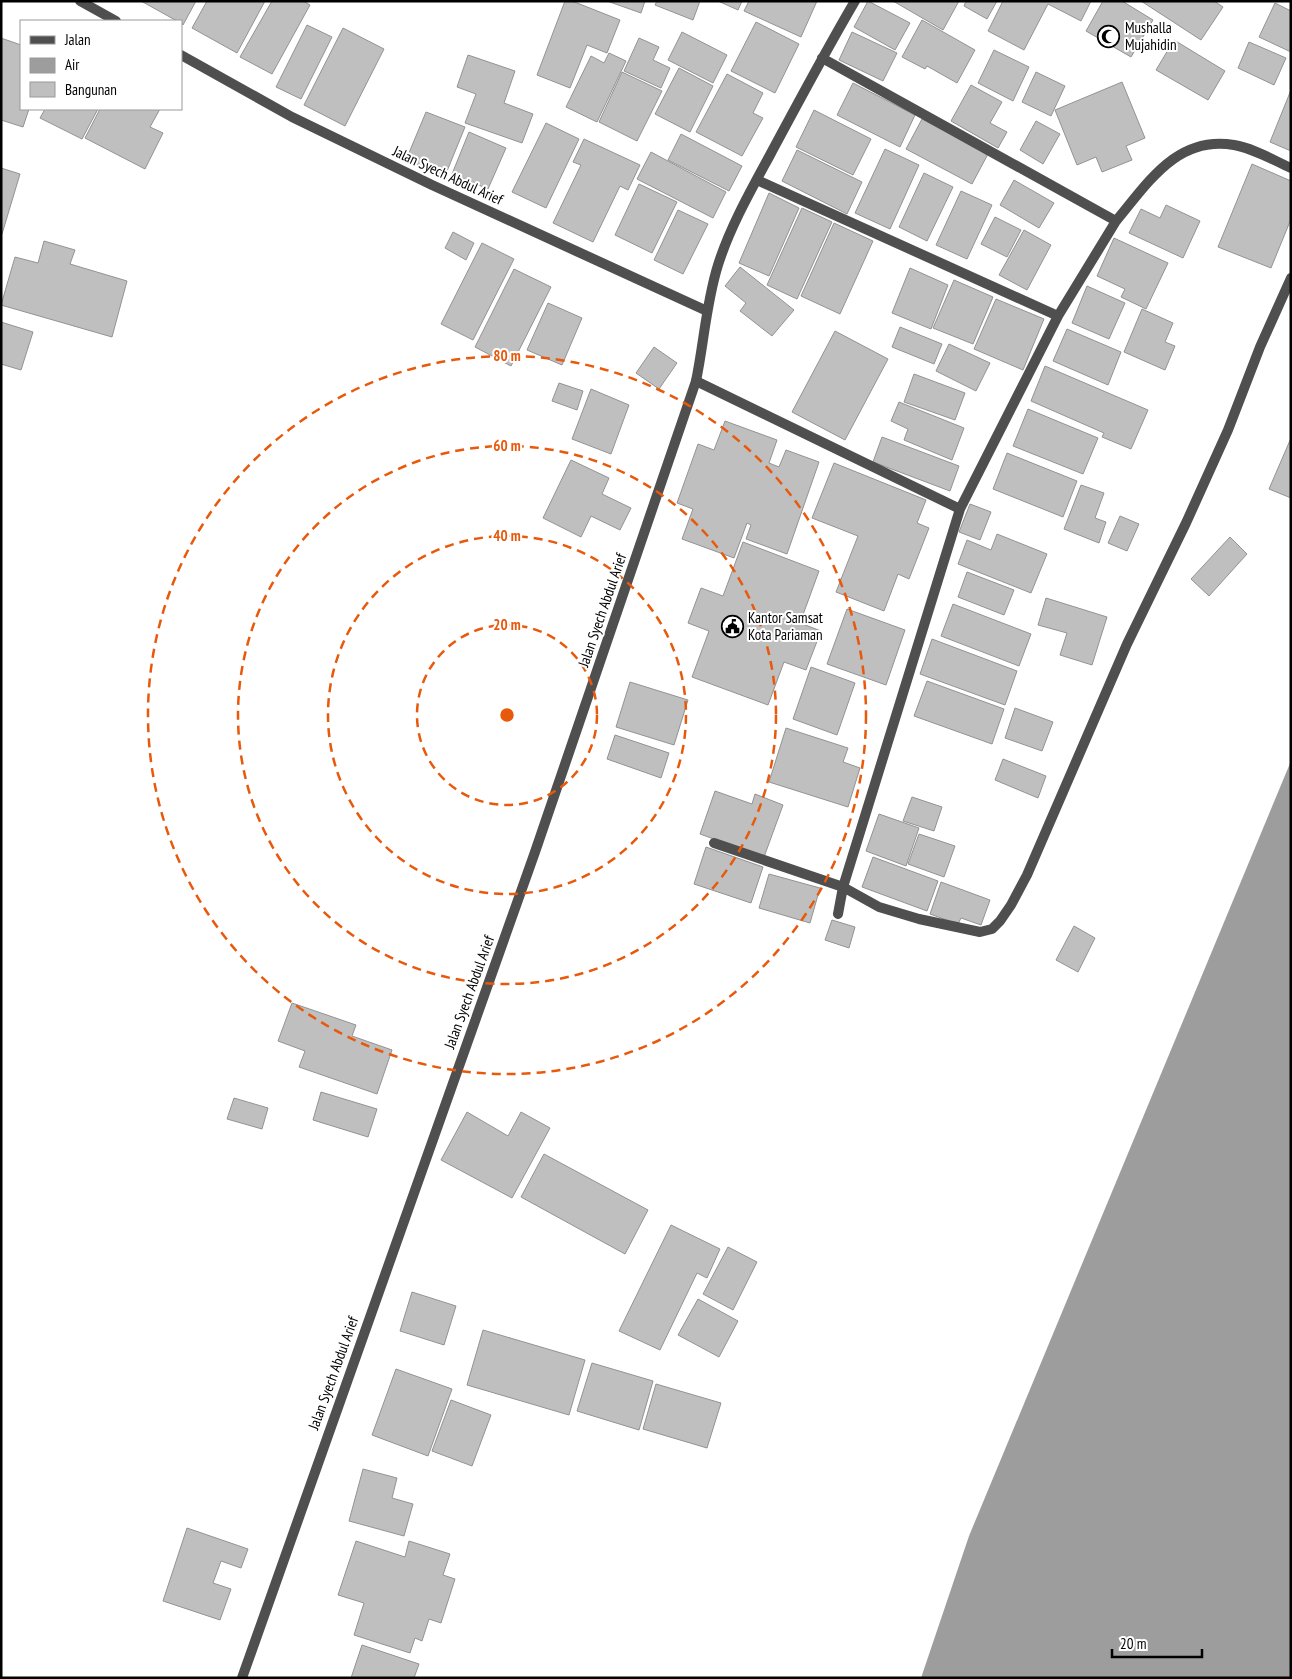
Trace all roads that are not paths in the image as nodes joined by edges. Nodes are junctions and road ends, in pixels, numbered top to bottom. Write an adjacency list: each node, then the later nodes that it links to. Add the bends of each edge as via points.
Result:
1 (80, 1): 3 (street)
2 (855, 1): 5 (street, Jalan Syech Abdul Arief)
3 (114, 20)
4 (182, 57): 10 (street, Jalan Syech Abdul Arief, via 310,126)
5 (822, 58): 7 (street, Jalan Syech Abdul Arief); 8 (street)
6 (1291, 168): 8 (street, via 1236,145 1212,143 1191,148 1166,164)
7 (757, 180): 10 (street, Jalan Syech Abdul Arief, via 718,265); 11 (street)
8 (1116, 221): 11 (street)
9 (1291, 278): 15 (street, via 1204,484 1127,644 1012,905 992,929 980,932 880,907)
10 (707, 311): 12 (street, Jalan Syech Abdul Arief)
11 (1058, 316): 13 (street)
12 (696, 381): 13 (street); 17 (street, Jalan Syech Abdul Arief, via 535,852)
13 (960, 509): 15 (street)
14 (714, 843): 15 (street)
15 (843, 887): 16 (street)
16 (838, 914)
17 (242, 1678)

